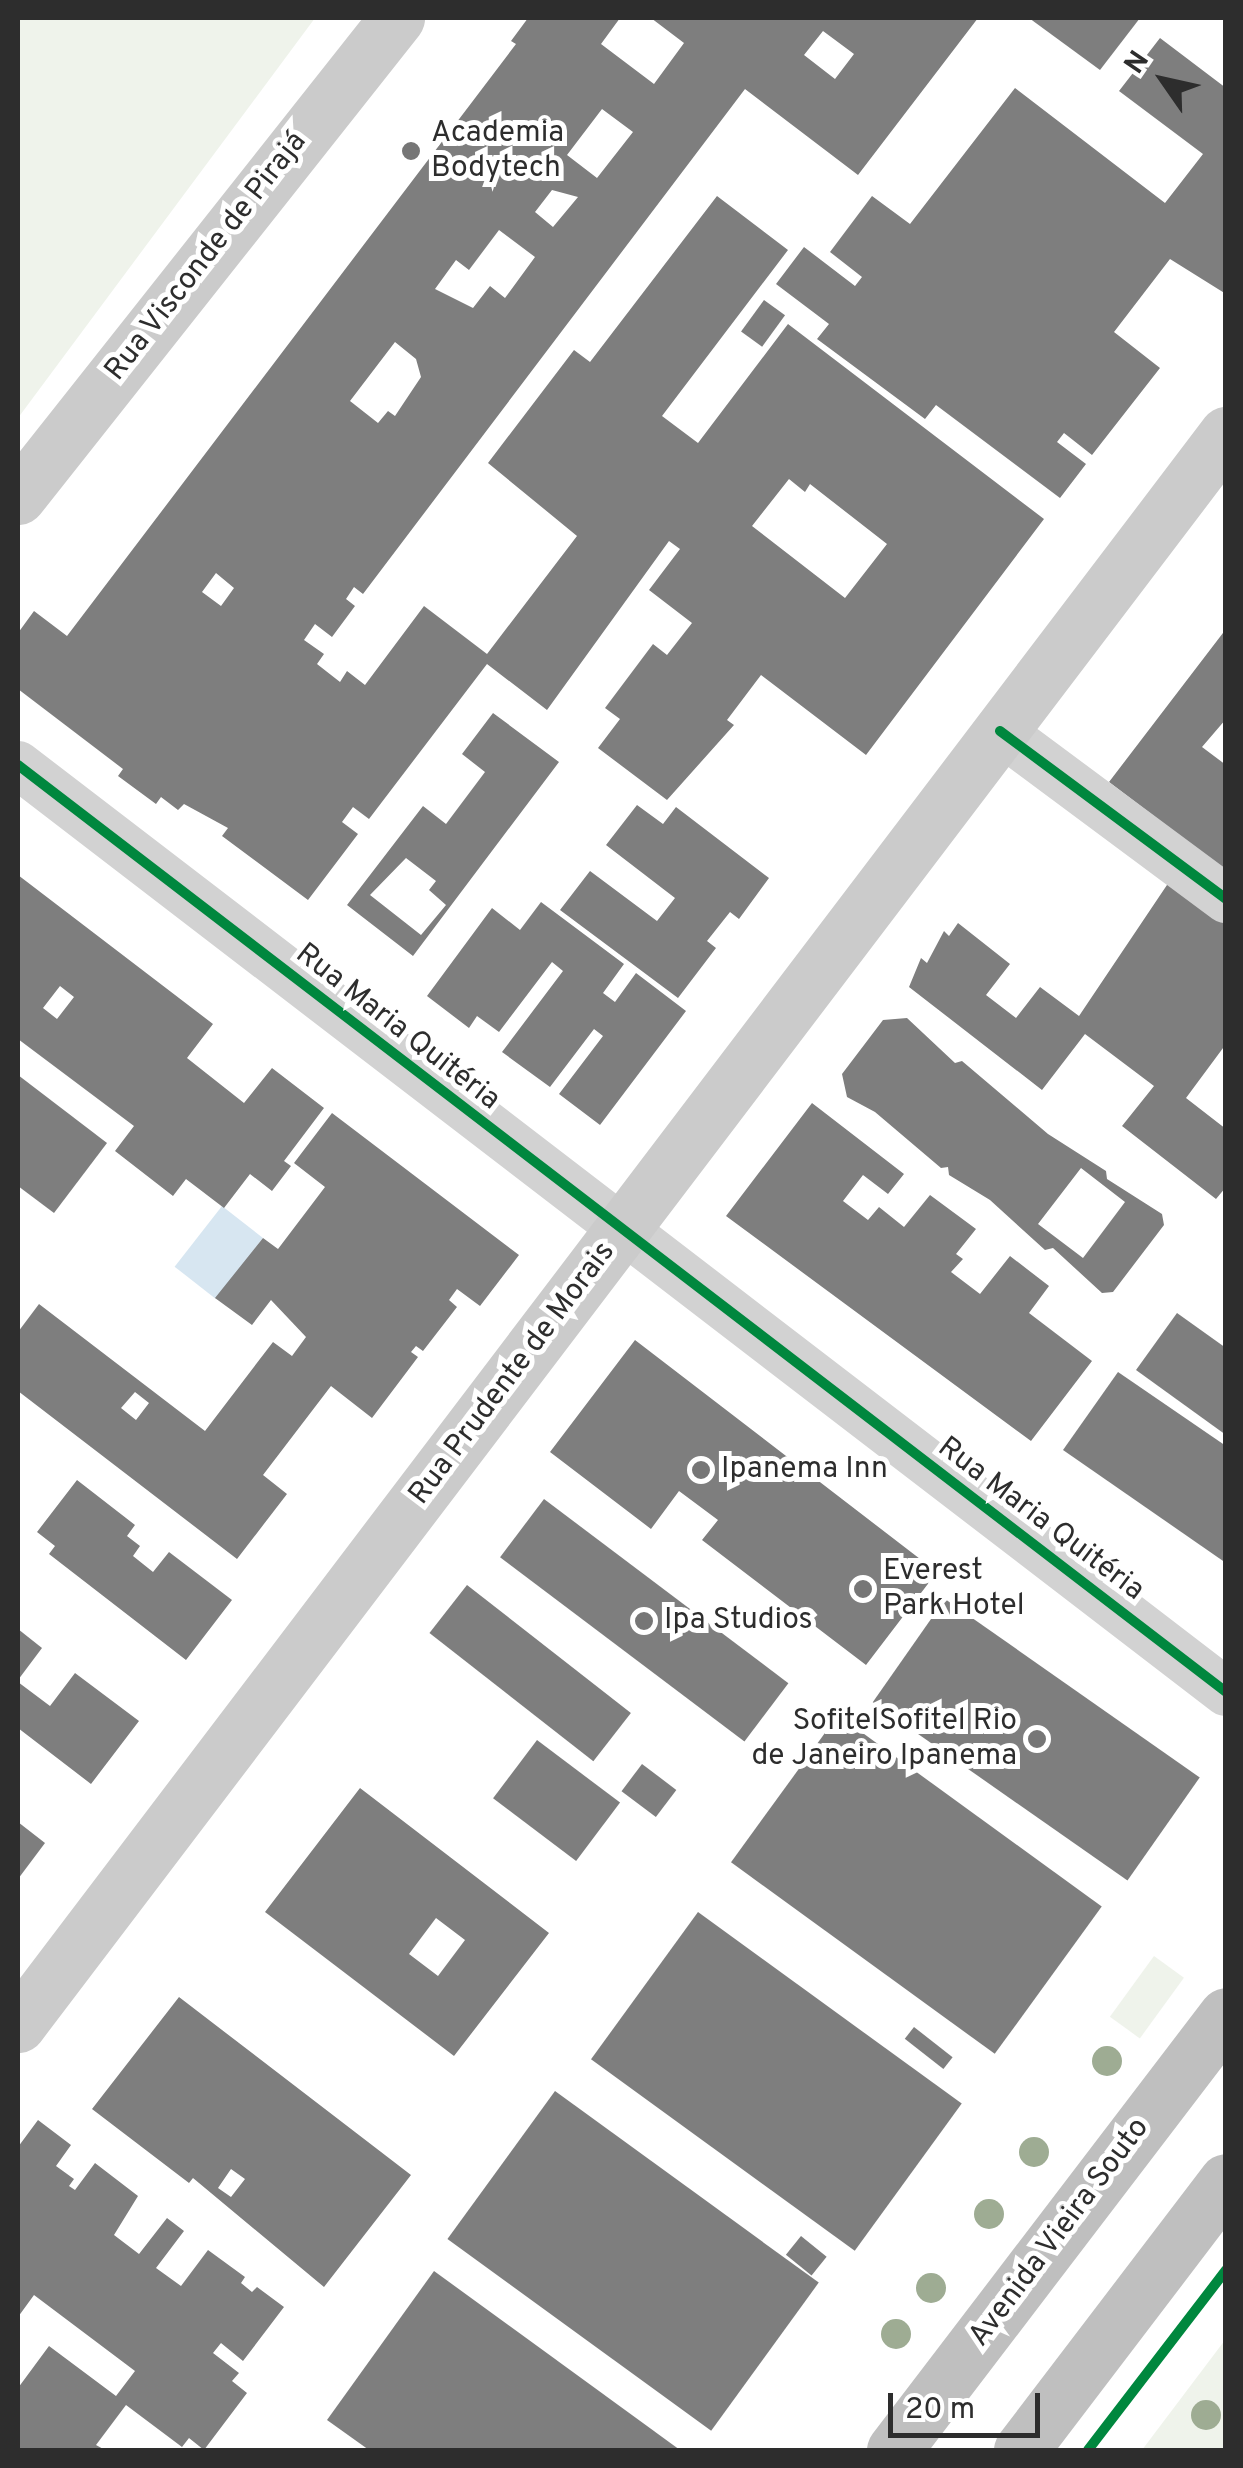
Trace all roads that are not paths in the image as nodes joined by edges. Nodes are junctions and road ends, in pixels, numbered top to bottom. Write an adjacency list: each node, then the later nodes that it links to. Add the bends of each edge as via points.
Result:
1 (397, 18): 3 (main road, Rua Visconde de Pirajá)
2 (1226, 434): 4 (main road, Rua Prudente de Morais)
3 (18, 498)
4 (1000, 731): 6 (street); 7 (main road, Rua Prudente de Morais)
5 (18, 765): 7 (street, Rua Maria Quitéria)
6 (1226, 899)
7 (620, 1233): 8 (street, Rua Maria Quitéria); 10 (main road, Rua Prudente de Morais)
8 (1226, 1692)
9 (1226, 2014): 12 (highway, Avenida Vieira Souto)
10 (18, 2025)
11 (1226, 2181): 13 (highway)
12 (894, 2450)
13 (1021, 2450)

